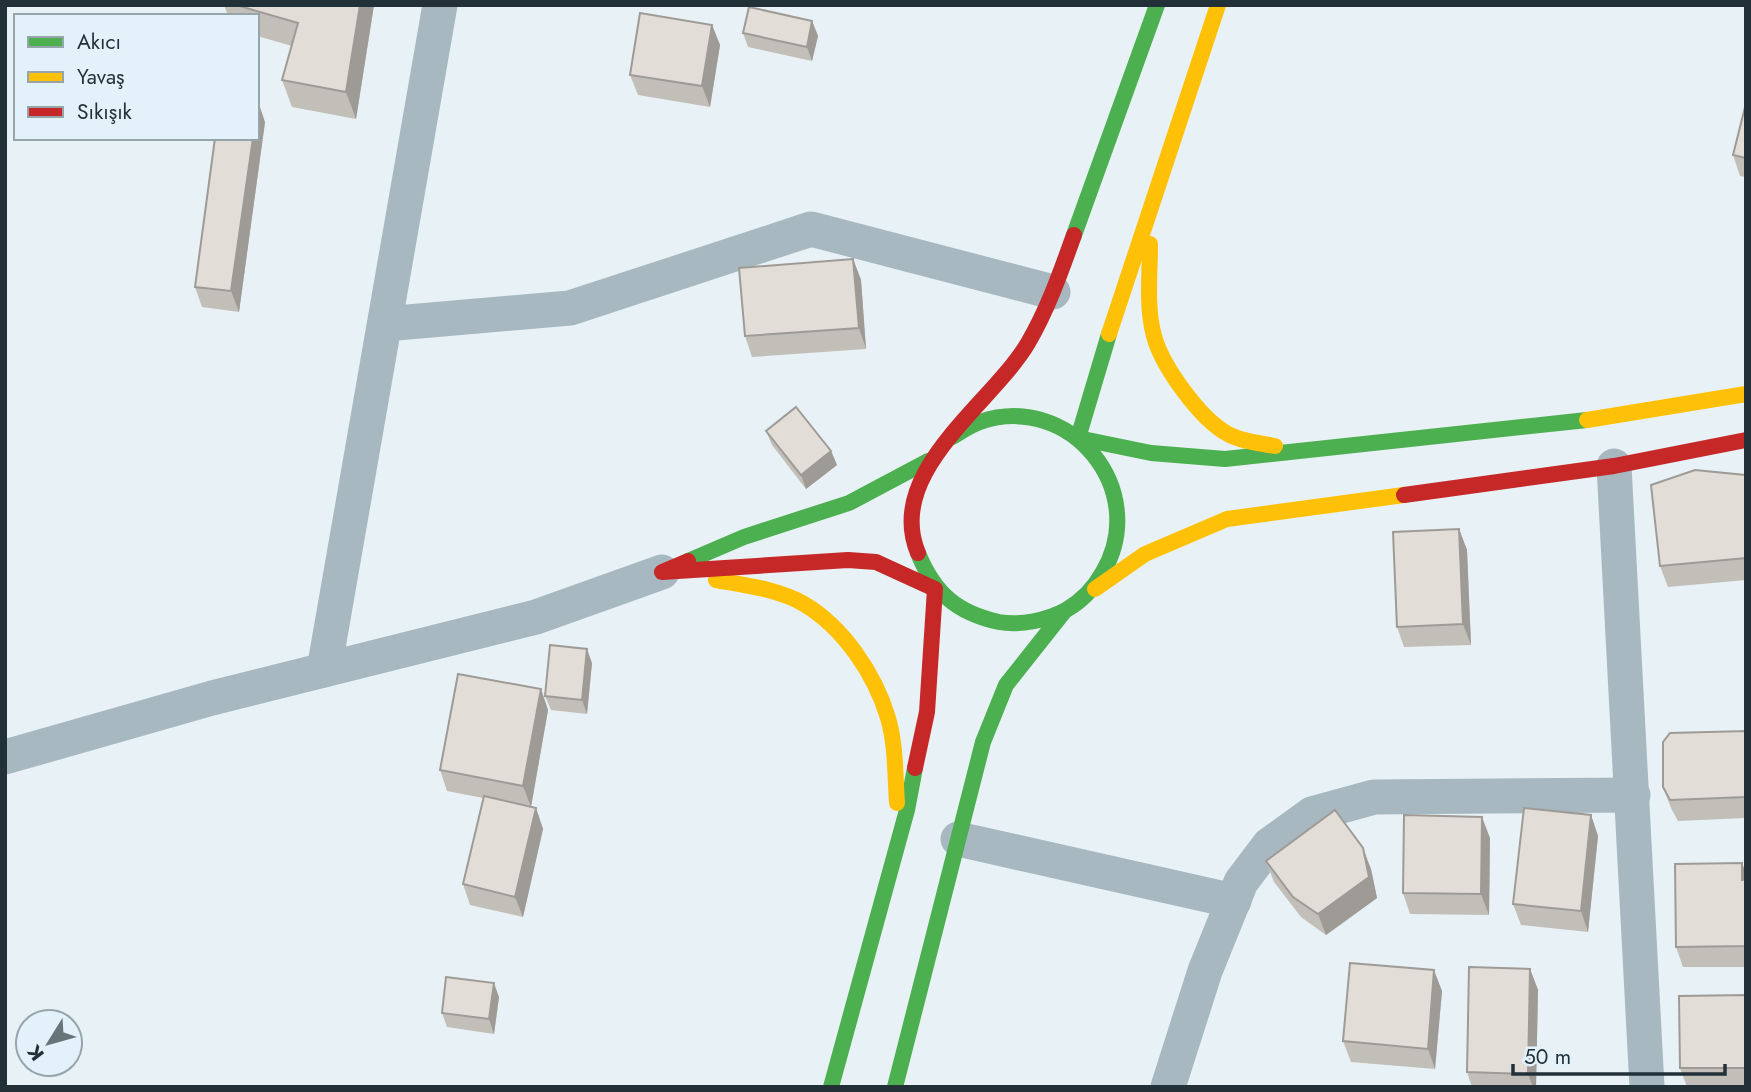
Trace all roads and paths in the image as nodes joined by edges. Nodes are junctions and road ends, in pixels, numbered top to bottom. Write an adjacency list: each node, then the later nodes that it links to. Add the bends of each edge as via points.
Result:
1 (440, 5): 6 (street)
2 (1157, 5): 5 (main road)
3 (1218, 5): 4 (main road)
4 (1149, 214): 9 (main road); 11 (main road, via 1155,339 1179,381 1202,413 1226,434)
5 (1053, 292): 6 (street, via 811,229 570,308); 8 (main road, via 1031,339)
6 (385, 324): 18 (street)
7 (1746, 394): 11 (main road, via 1579,421)
8 (951, 437): 9 (main road, via 982,421 1015,416 1048,422); 12 (main road)
9 (1078, 438): 11 (main road, via 1151,453 1225,459); 16 (main road, via 1106,473 1115,494 1118,529 1110,563)
10 (1746, 440): 13 (main road)
11 (1302, 451)
12 (928, 461): 14 (main road, via 849,503 744,537); 15 (main road, via 914,491 910,525 917,559)
13 (1614, 467): 16 (main road, via 1227,519 1145,554); 20 (street)
14 (662, 572): 15 (main road, via 848,560 876,562); 18 (street, via 536,617); 21 (main road, via 743,584 802,603 837,630 864,665 888,719)
15 (935, 589): 17 (main road, via 962,611 995,623 1030,624); 21 (main road, via 927,712)
16 (1090, 592): 17 (main road)
17 (1063, 613): 22 (main road, via 1006,685 983,742)
18 (324, 670): 19 (street)
19 (5, 757)
20 (1633, 795): 23 (street, via 1374,797 1312,814 1269,845 1241,882); 27 (street)
21 (901, 834): 24 (main road)
22 (958, 839): 23 (street); 25 (main road)
23 (1234, 901): 26 (street, via 1205,971)
24 (831, 1087)
25 (895, 1087)
26 (1168, 1087)
27 (1647, 1087)

